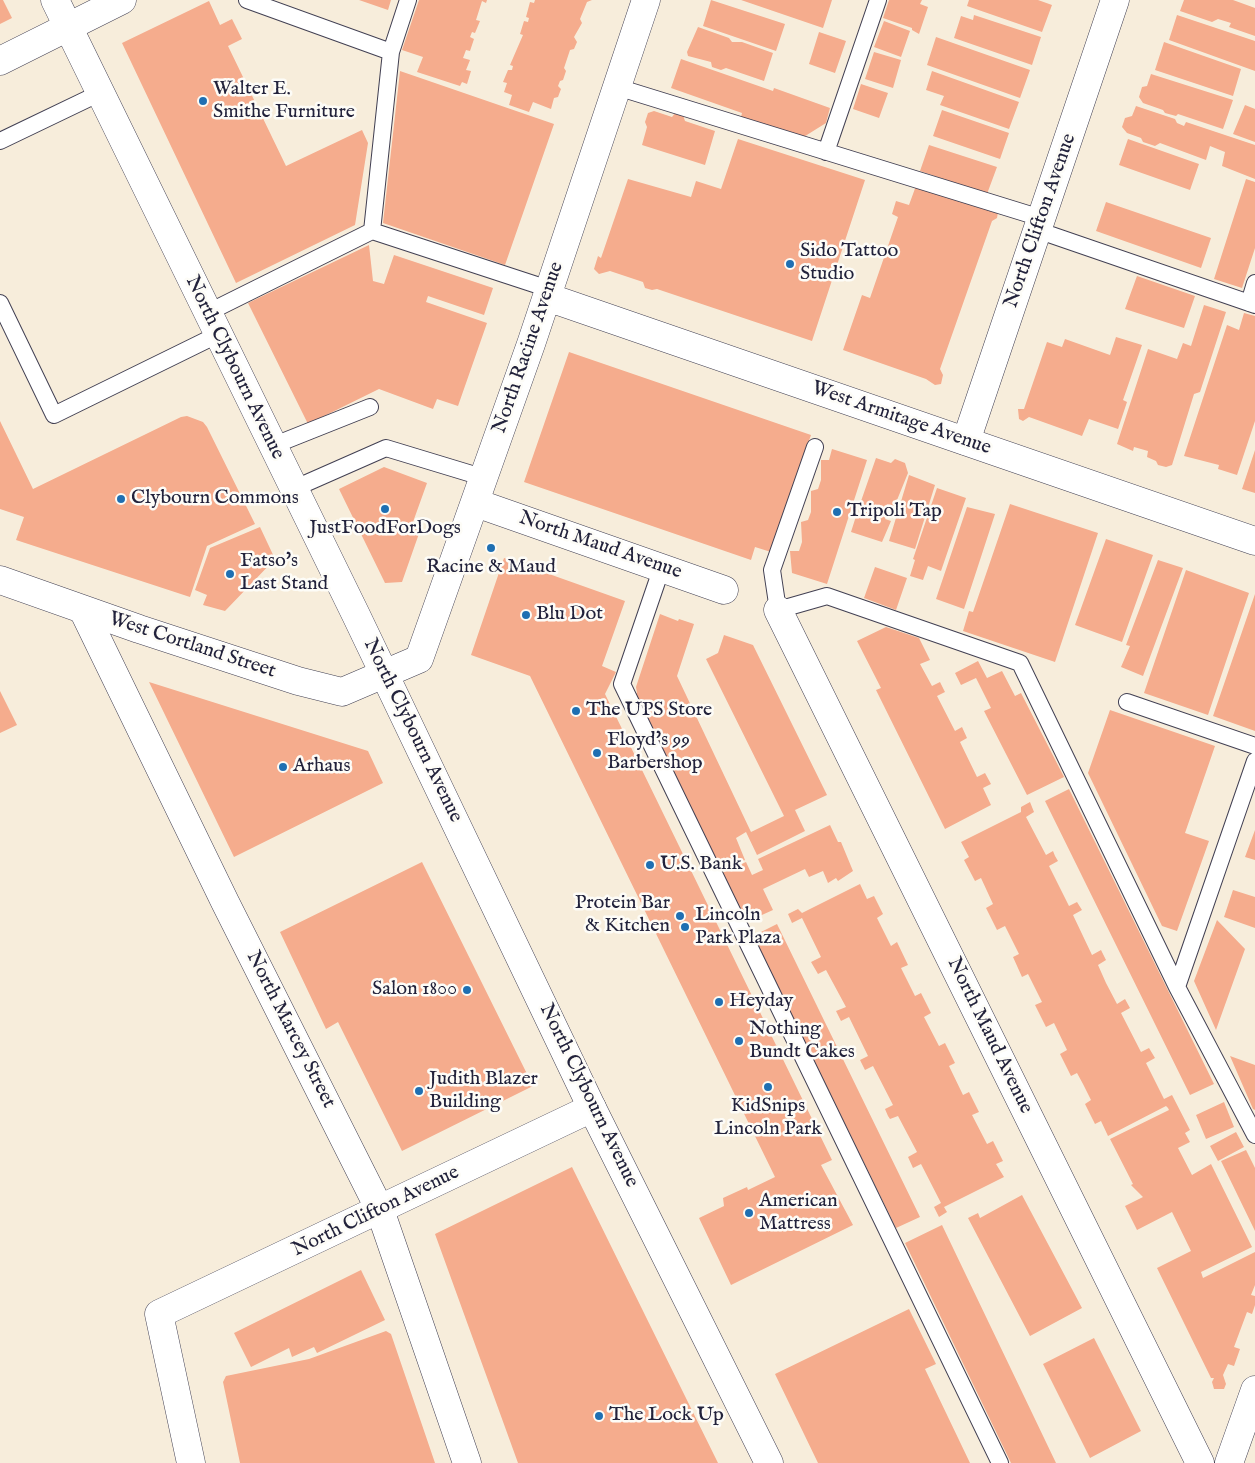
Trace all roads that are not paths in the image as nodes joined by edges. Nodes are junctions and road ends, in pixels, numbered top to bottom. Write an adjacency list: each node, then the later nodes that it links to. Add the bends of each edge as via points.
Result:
1 (55, 0): 8 (street, North Clybourn Avenue)
2 (122, 0): 8 (street)
3 (246, 0): 9 (lane)
4 (408, 0): 9 (lane)
5 (646, 0): 11 (street, North Racine Avenue)
6 (878, 0): 14 (lane)
7 (1115, 0): 15 (street, North Clifton Avenue)
8 (68, 27): 10 (street); 12 (street, North Clybourn Avenue)
9 (390, 52): 16 (lane)
10 (0, 61)
11 (617, 87): 14 (lane); 18 (street, North Racine Avenue)
12 (100, 93): 13 (lane); 21 (street, North Clybourn Avenue)
13 (0, 141)
14 (826, 152): 15 (lane)
15 (1039, 224): 20 (lane); 23 (street, North Clifton Avenue)
16 (372, 231): 18 (lane); 21 (lane)
17 (1255, 283): 20 (lane)
18 (548, 293): 23 (street, West Armitage Avenue); 27 (street, North Racine Avenue)
19 (0, 302): 21 (lane, via 54,414)
20 (1252, 304)
21 (212, 324): 24 (street, North Clybourn Avenue)
22 (370, 407): 24 (lane)
23 (966, 441): 28 (street, West Armitage Avenue)
24 (272, 446): 26 (street, North Clybourn Avenue)
25 (815, 447): 33 (lane, via 772,570)
26 (293, 489): 27 (lane, via 386,448); 34 (street, North Clybourn Avenue)
27 (480, 490): 29 (street, North Maud Avenue); 34 (street, North Racine Avenue, via 419,658)
28 (1255, 540)
29 (662, 567): 31 (street, North Maud Avenue); 46 (lane, via 622,684)
30 (0, 580): 32 (street, West Cortland Street)
31 (724, 590)
32 (83, 610): 34 (street, West Cortland Street, via 298,681 342,692); 41 (street, North Marcey Street)
33 (778, 610): 38 (lane, via 827,596 1020,664); 47 (street, North Maud Avenue)
34 (384, 675): 39 (street, North Clybourn Avenue)
35 (1126, 702): 36 (lane)
36 (1255, 746)
37 (1255, 760): 38 (lane)
38 (1177, 987): 40 (lane)
39 (592, 1108): 41 (street, North Clifton Avenue); 45 (street, North Clybourn Avenue)
40 (1255, 1135)
41 (380, 1210): 43 (street, North Clifton Avenue, via 159,1314); 44 (street, North Marcey Street)
42 (1255, 1390): 48 (street)
43 (191, 1463)
44 (467, 1463)
45 (769, 1463)
46 (1000, 1463)
47 (1200, 1463)
48 (1229, 1463)

